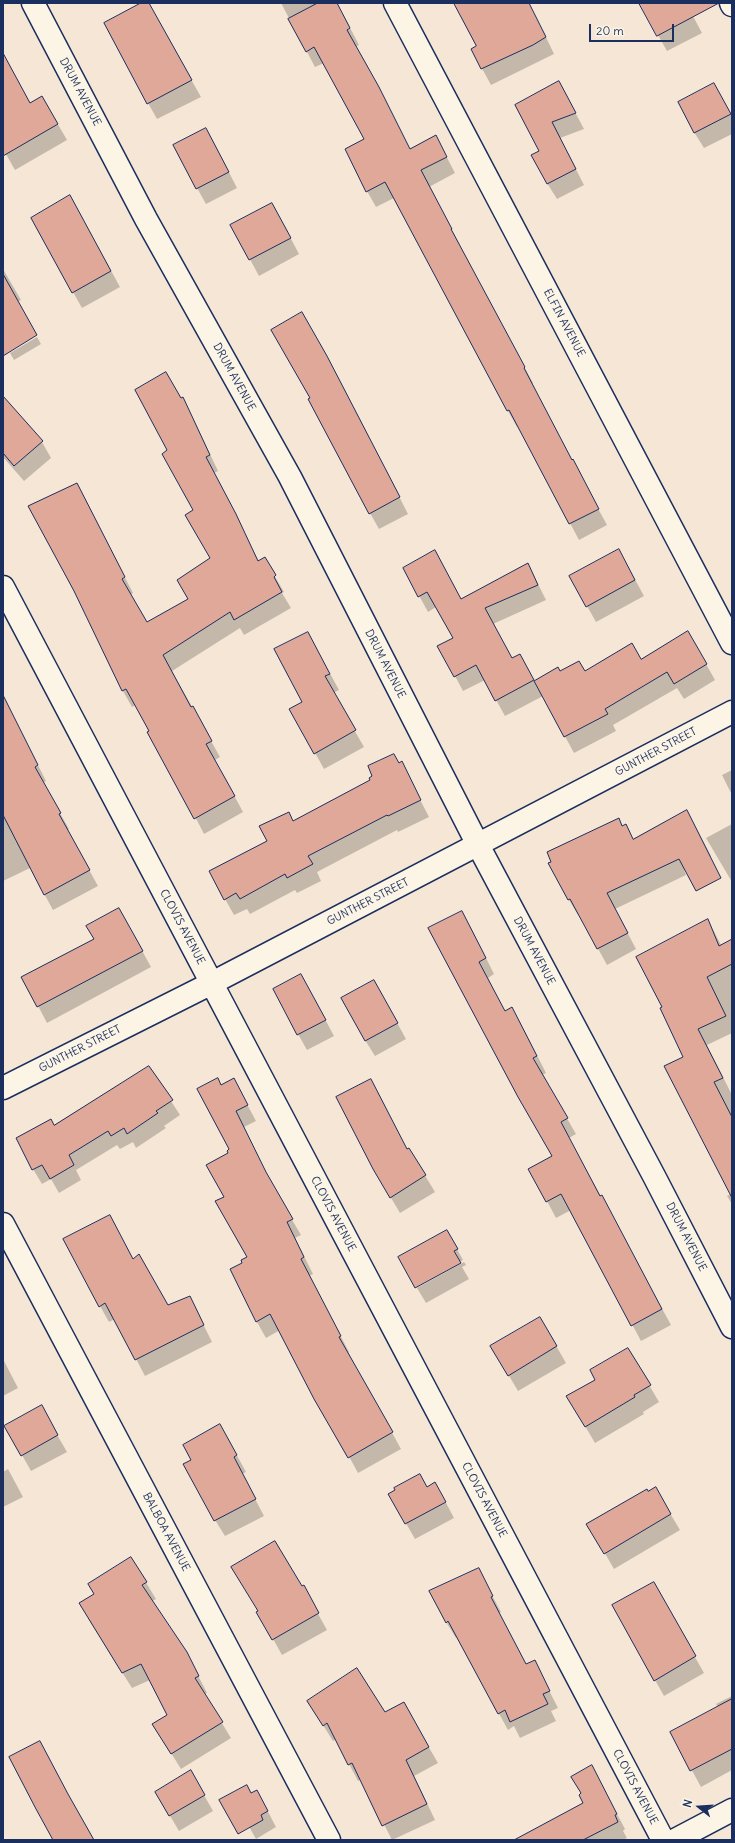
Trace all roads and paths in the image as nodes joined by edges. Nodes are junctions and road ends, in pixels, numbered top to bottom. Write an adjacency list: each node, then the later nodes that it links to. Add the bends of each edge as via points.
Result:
1 (33, 3): 6 (street, DRUM AVENUE, via 146,219 290,477)
2 (395, 3): 4 (street, ELFIN AVENUE)
3 (3, 587): 7 (street, CLOVIS AVENUE)
4 (732, 643)
5 (732, 712): 6 (street, GUNTHER STREET)
6 (478, 845): 7 (street, GUNTHER STREET); 10 (street, DRUM AVENUE)
7 (212, 983): 8 (street, GUNTHER STREET); 13 (street, CLOVIS AVENUE)
8 (3, 1088)
9 (3, 1224): 12 (street, BALBOA AVENUE)
10 (732, 1327)
11 (732, 1810): 14 (street)
12 (329, 1840)
13 (663, 1840)
14 (675, 1840)

